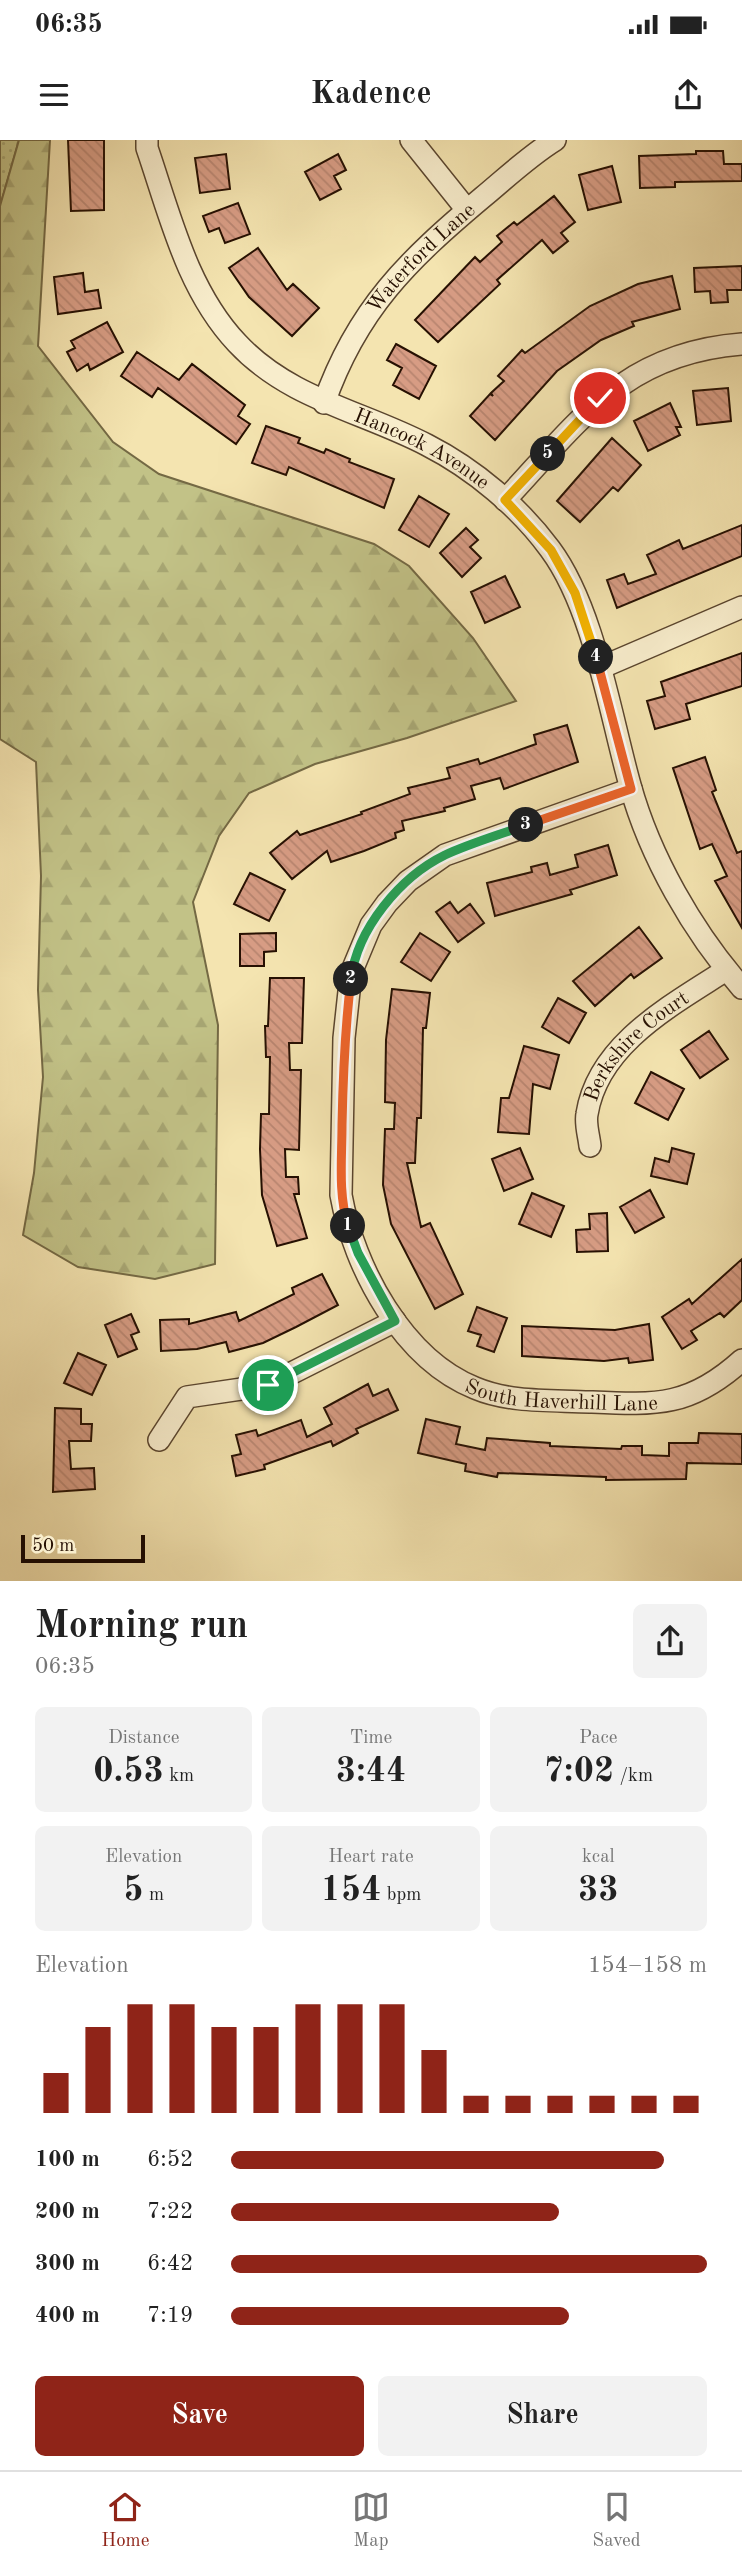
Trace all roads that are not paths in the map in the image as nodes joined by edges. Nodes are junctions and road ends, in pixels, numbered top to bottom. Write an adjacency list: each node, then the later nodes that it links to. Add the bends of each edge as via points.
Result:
1 (147, 140): 6 (street, Hancock Avenue, via 194,283 236,342 292,386)
2 (411, 140): 4 (street)
3 (555, 140): 4 (street, Waterford Lane)
4 (467, 210): 6 (street, Waterford Lane, via 377,297)
5 (742, 344): 7 (street, via 670,357 632,376 600,398)
6 (324, 403): 7 (street, Hancock Avenue, via 425,444 466,467)
7 (505, 500): 9 (street, Hancock Avenue, via 551,550 575,593)
8 (742, 607): 9 (street)
9 (600, 668): 10 (street, Hancock Avenue)
10 (631, 789): 11 (street, Hancock Avenue, via 672,886); 14 (street, South Haverhill Lane, via 445,855 408,880 387,902 359,950 351,973 345,1038 341,1195 358,1253)
11 (726, 970): 12 (street, Hancock Avenue); 13 (street, Berkshire Court, via 626,1041 596,1082 586,1116)
12 (742, 988)
13 (590, 1146)
14 (395, 1321): 15 (street, South Haverhill Lane, via 409,1342 448,1375 476,1389 514,1398 660,1404 688,1397); 16 (street, via 268,1385 187,1397)
15 (742, 1360)
16 (159, 1440)

